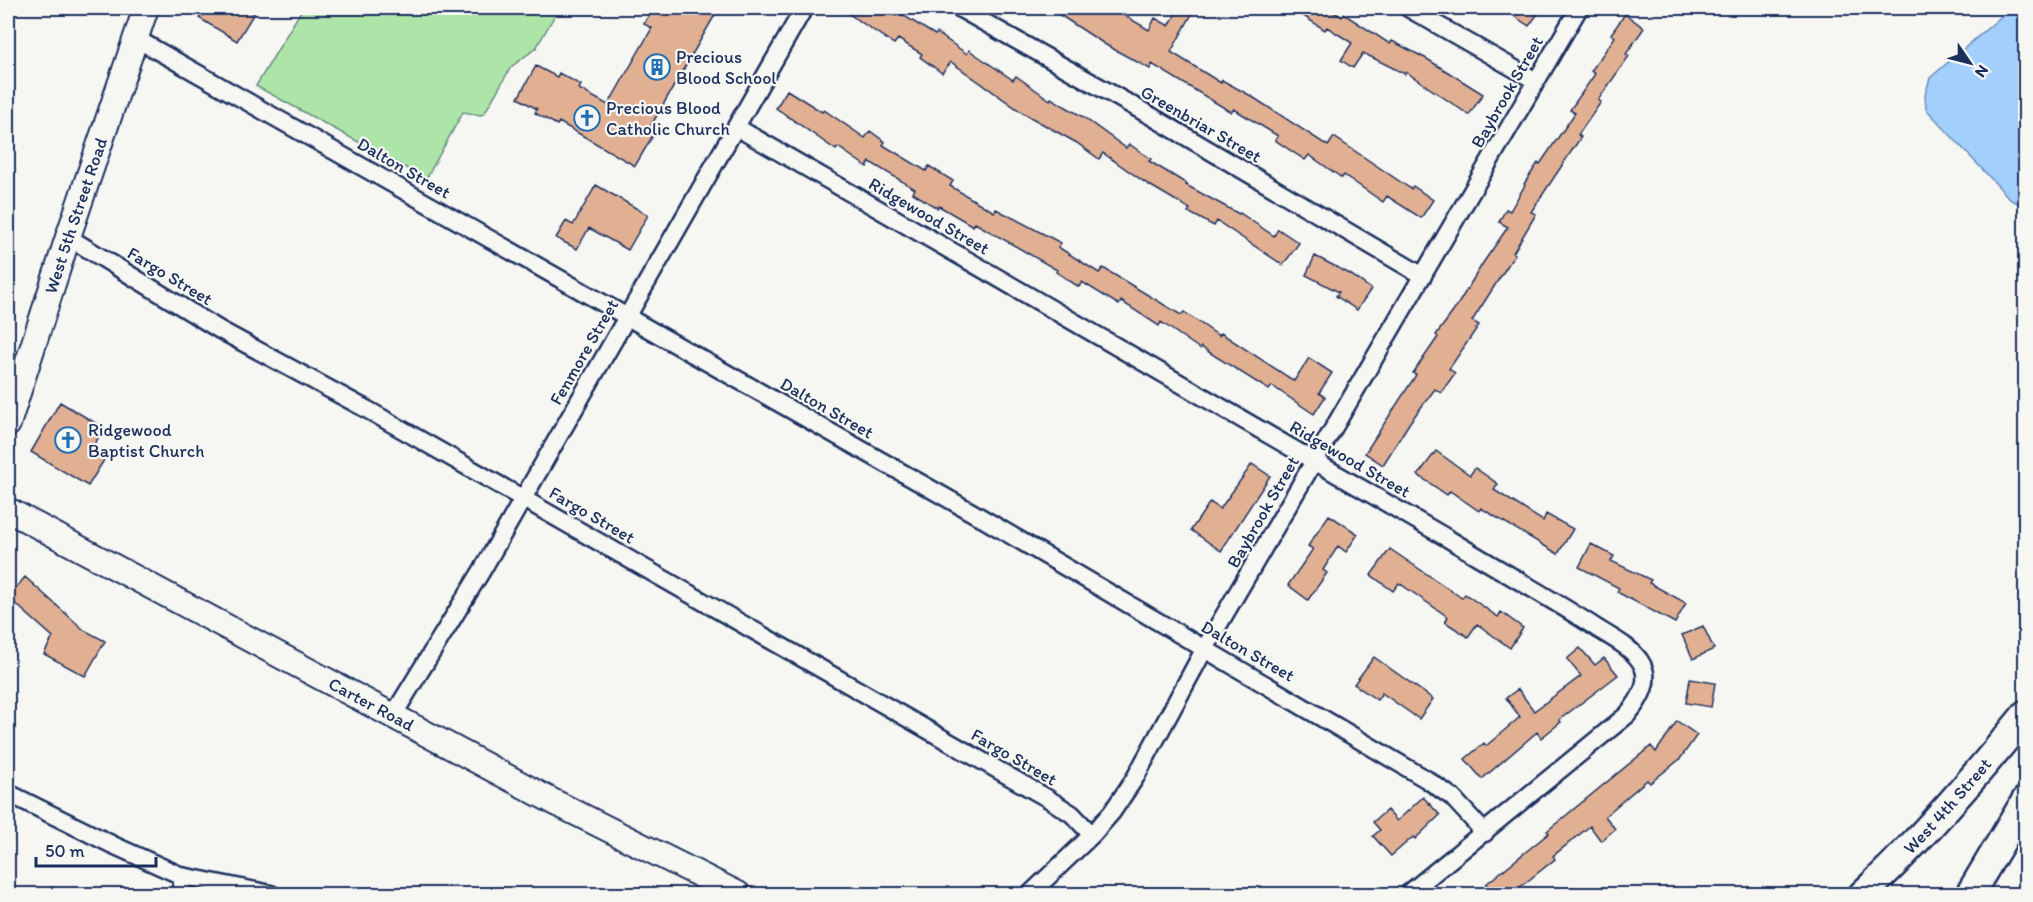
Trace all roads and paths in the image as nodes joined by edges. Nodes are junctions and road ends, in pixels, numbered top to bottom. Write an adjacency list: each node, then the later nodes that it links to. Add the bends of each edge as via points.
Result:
1 (146, 8): 6 (main road, West 5th Street Road)
2 (804, 8): 8 (street, Fenmore Street)
3 (959, 8): 10 (street, Greenbriar Street)
4 (1408, 8): 7 (street)
5 (1579, 8): 7 (street, Baybrook Street)
6 (135, 38): 9 (main road, West 5th Street Road); 11 (street, Dalton Street)
7 (1536, 81): 10 (street, Baybrook Street)
8 (736, 127): 11 (street, Fenmore Street); 13 (street, Ridgewood Street)
9 (68, 237): 12 (main road, West 5th Street Road); 14 (street, Fargo Street, via 220,330)
10 (1423, 276): 13 (street, Baybrook Street)
11 (627, 316): 14 (street, Fenmore Street); 16 (street, Dalton Street)
12 (8, 424)
13 (1315, 461): 16 (street, Baybrook Street); 21 (street, Ridgewood Street, via 1568,610 1641,662 1646,674 1644,688 1627,716)
14 (522, 498): 17 (street, Fenmore Street); 22 (street, Fargo Street, via 1047,798 1072,814)
15 (8, 510): 17 (main road, Carter Road)
16 (1205, 648): 21 (street, Dalton Street, via 1426,779 1452,797); 22 (street, Baybrook Street, via 1135,778)
17 (394, 714): 26 (main road, Carter Road, via 554,802)
18 (2025, 714): 29 (main road, West 4th Street, via 1932,824)
19 (8, 792): 23 (street)
20 (2025, 800): 30 (main road)
21 (1485, 832): 28 (street, Ridgewood Street)
22 (1092, 835): 27 (street, Baybrook Street)
23 (182, 876): 24 (street); 25 (street)
24 (181, 894)
25 (271, 894)
26 (738, 894)
27 (1030, 894)
28 (1408, 894)
29 (1863, 894)
30 (1970, 894)

